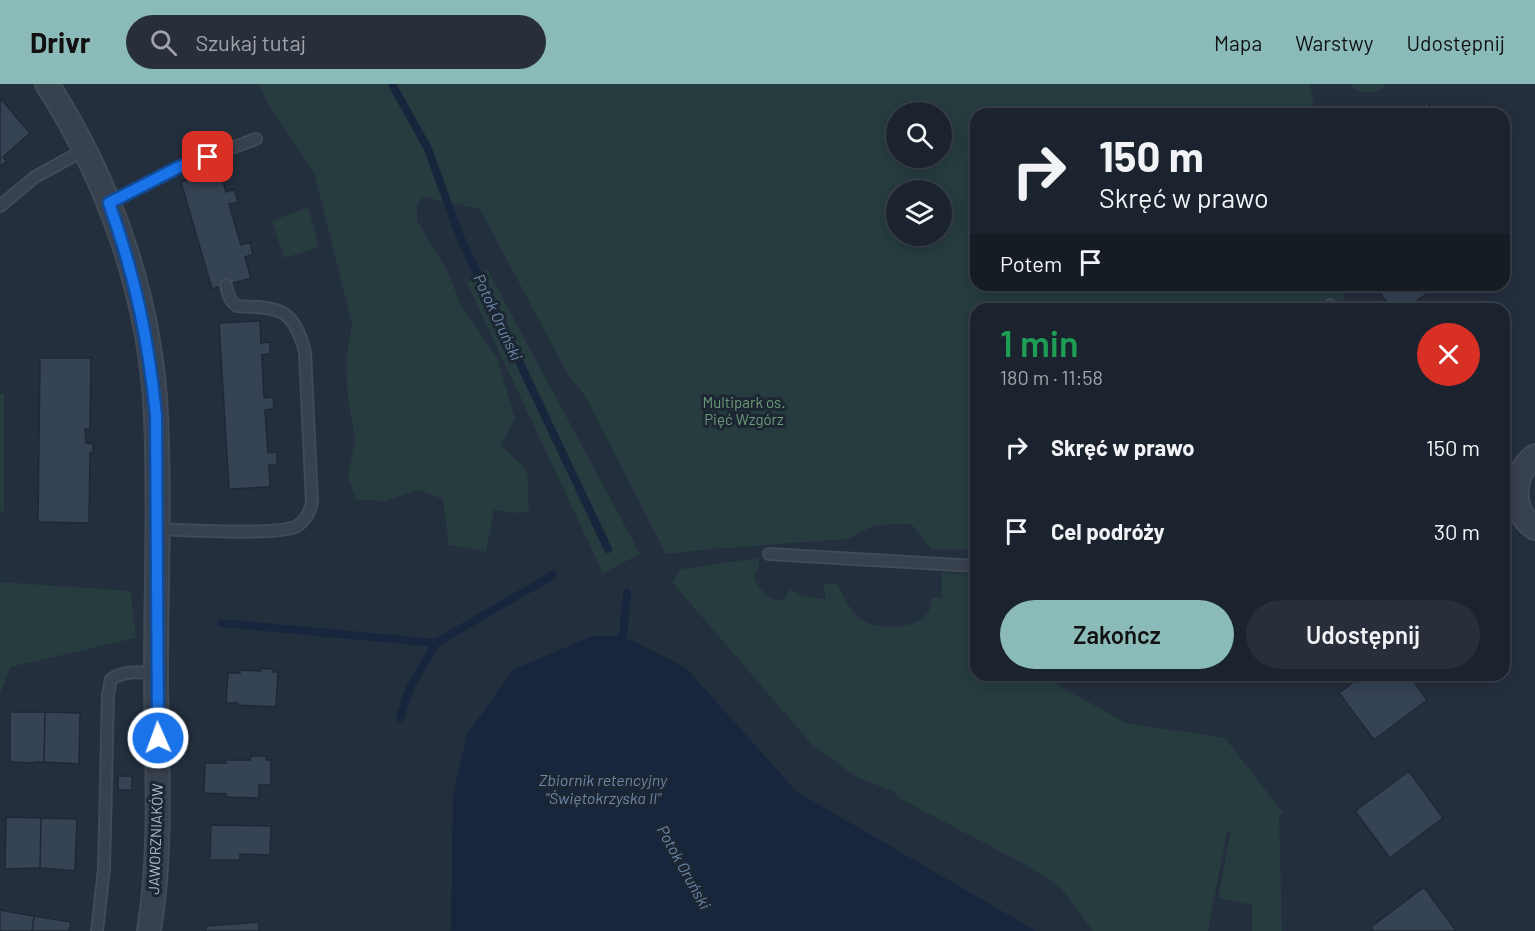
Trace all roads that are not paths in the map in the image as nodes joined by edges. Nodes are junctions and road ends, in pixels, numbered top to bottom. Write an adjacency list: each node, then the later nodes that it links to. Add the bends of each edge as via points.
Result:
1 (47, 84): 3 (street, JAWORZNIAKÓW)
2 (256, 139): 4 (lane, via 179,167)
3 (84, 150): 4 (street, JAWORZNIAKÓW); 5 (lane, via 35,177)
4 (109, 203): 10 (street, JAWORZNIAKÓW, via 132,271 151,364)
5 (0, 206)
6 (226, 285): 10 (lane, via 233,304 276,309 286,314 300,332 305,352 312,503 302,521 286,529)
7 (1535, 456): 8 (street, via 1522,470)
8 (1510, 494): 9 (street)
9 (1535, 528)
10 (158, 529): 13 (street, JAWORZNIAKÓW)
11 (769, 554): 12 (lane)
12 (970, 566)
13 (156, 674): 14 (lane, via 119,674 111,679 109,687 104,869); 15 (street, JAWORZNIAKÓW, via 156,889)
14 (97, 931)
15 (149, 931)

